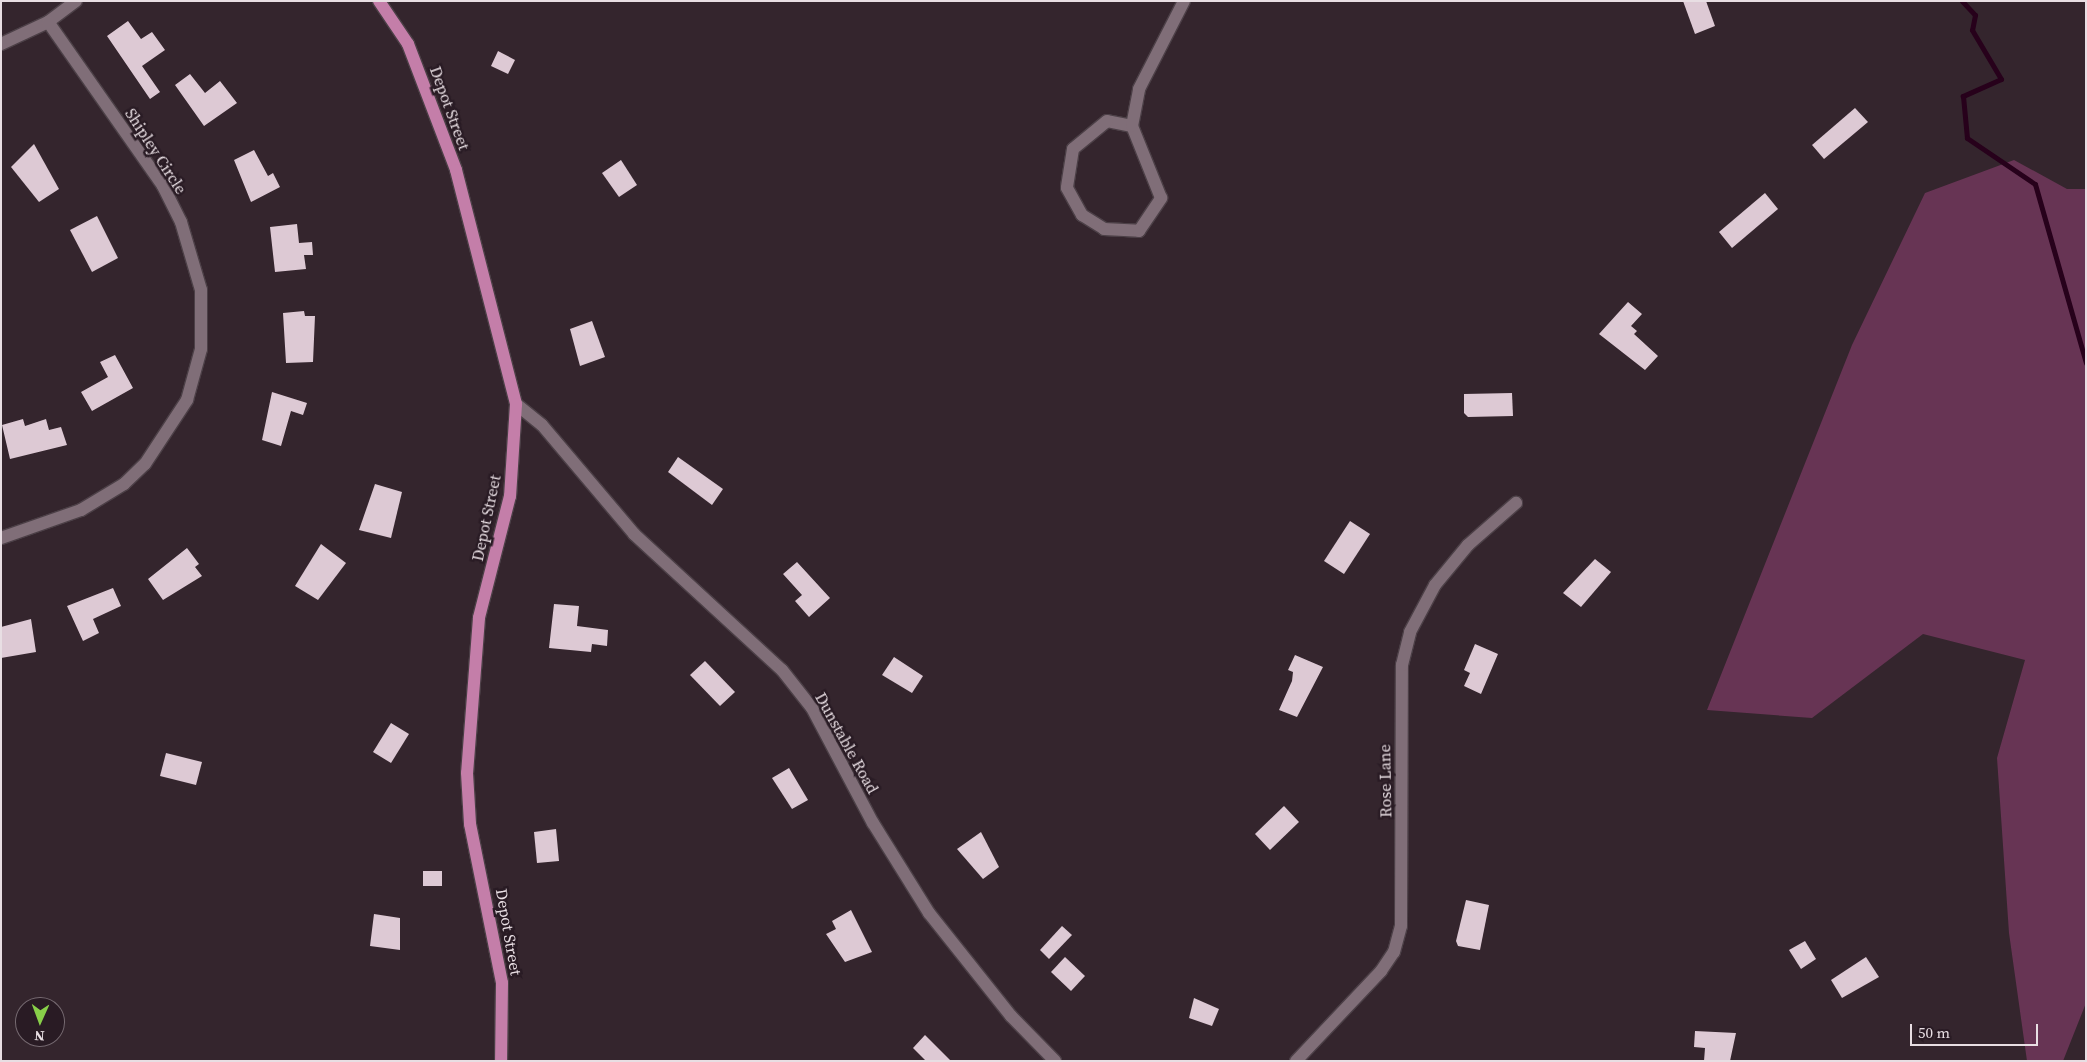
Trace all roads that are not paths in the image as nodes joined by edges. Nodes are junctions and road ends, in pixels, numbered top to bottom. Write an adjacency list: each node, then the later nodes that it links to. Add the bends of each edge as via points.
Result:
1 (76, 1): 4 (street)
2 (379, 1): 7 (main road, Depot Street, via 408,44 453,161)
3 (1184, 1): 6 (street, via 1139,89)
4 (48, 22): 5 (street); 9 (street, Shipley Circle, via 163,186 181,222 201,290 201,350 176,423 145,464 124,484 81,510)
5 (1, 44)
6 (1132, 126): 6 (street, via 1161,198 1139,231 1104,229 1082,215 1067,188 1073,149 1107,121)
7 (516, 404): 10 (main road, Depot Street, via 510,496 479,618 467,773 470,824 502,983); 11 (street, Dunstable Road, via 542,425 634,534 782,670 812,708 873,823 929,914 1011,1016)
8 (1516, 503): 12 (street, Rose Lane, via 1468,545 1435,585 1410,632 1402,665 1401,926 1394,952 1381,971)
9 (1, 538)
10 (501, 1061)
11 (1055, 1061)
12 (1296, 1061)

